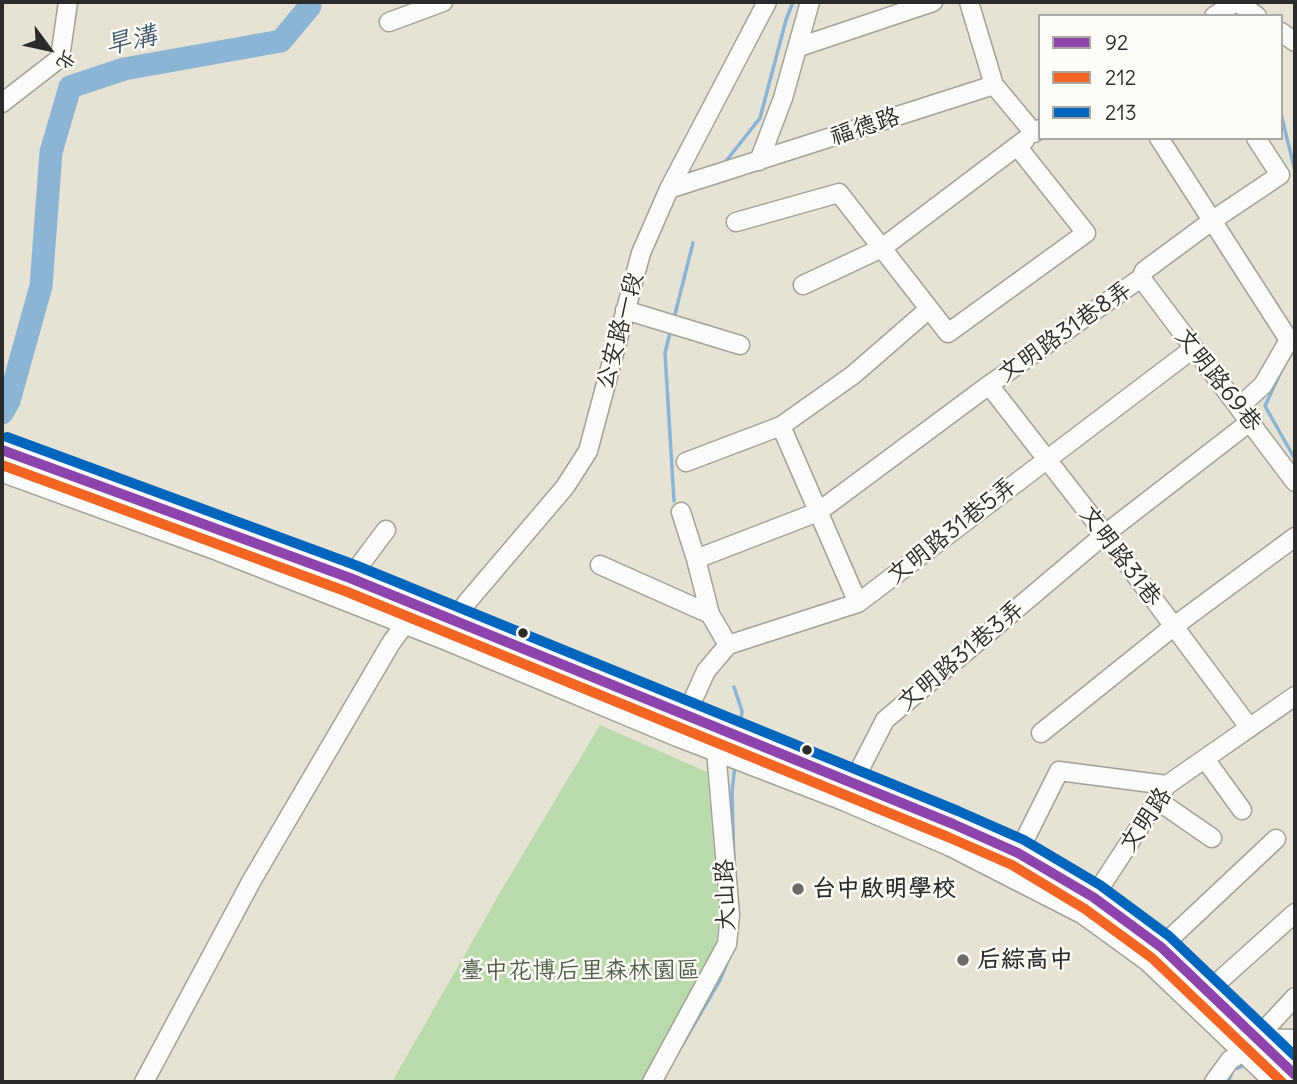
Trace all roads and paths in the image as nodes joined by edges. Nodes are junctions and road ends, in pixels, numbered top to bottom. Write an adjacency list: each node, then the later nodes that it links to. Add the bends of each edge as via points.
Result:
1 (68, 2): 13 (street, via 60,58)
2 (443, 2): 10 (street)
3 (767, 2): 19 (street, 公安路一段)
4 (810, 2): 11 (street)
5 (933, 2): 11 (street)
6 (969, 2): 12 (street)
7 (1237, 2): 8 (street); 9 (street)
8 (1217, 14)
9 (1254, 14)
10 (389, 22)
11 (799, 47): 18 (street)
12 (994, 85): 14 (street); 18 (street, 福德路)
13 (2, 103)
14 (1037, 131): 17 (street)
15 (1160, 140): 20 (street)
16 (1257, 140): 20 (street, 文明路31巷8弄, via 1280,175)
17 (1017, 146): 22 (street); 25 (street, via 1086,233 948,333)
18 (759, 161): 19 (street, 福德路)
19 (669, 189): 26 (street, 公安路一段, via 641,253)
20 (1213, 220): 23 (street, 文明路31巷8弄); 30 (street, 文明路31巷3弄, via 1289,340)
21 (736, 222): 22 (street, via 839,193)
22 (881, 248): 24 (street); 25 (street)
23 (1140, 278): 28 (street, 文明路69巷); 29 (street, 文明路31巷8弄)
24 (803, 285)
25 (929, 309): 31 (street, via 853,375)
26 (625, 310): 27 (street); 50 (street, 公安路一段, via 588,451 565,487 468,601)
27 (740, 345)
28 (1194, 348): 30 (street, 文明路69巷); 33 (street, 文明路31巷5弄)
29 (989, 385): 33 (street, 文明路31巷); 39 (street, 文明路31巷8弄)
30 (1245, 414): 37 (street, 文明路69巷); 41 (street, 文明路31巷3弄)
31 (781, 426): 34 (street); 39 (street)
32 (2, 450): 36 (main road)
33 (1046, 459): 41 (street, 文明路31巷); 46 (street, 文明路31巷5弄)
34 (686, 462)
35 (2, 471): 36 (main road)
36 (40, 474): 45 (main road); 48 (main road)
37 (1295, 482)
38 (681, 512): 43 (street)
39 (818, 512): 43 (street, 文明路31巷8弄); 46 (street)
40 (386, 530): 45 (street)
41 (1105, 534): 49 (street, 文明路31巷); 58 (street, 文明路31巷3弄, via 885,720)
42 (1295, 537): 49 (street)
43 (696, 559): 47 (street)
44 (600, 565): 47 (street)
45 (350, 578): 50 (main road)
46 (858, 603): 51 (street, 文明路31巷5弄)
47 (710, 614): 51 (street)
48 (405, 624): 50 (main road); 73 (street, via 252,880)
49 (1173, 627): 54 (street, 文明路31巷); 55 (street)
50 (450, 630): 53 (main road)
51 (728, 645): 53 (street, via 706,671)
52 (1295, 696): 54 (street, 文明路)
53 (681, 725): 56 (main road)
54 (1249, 727): 57 (street, 文明路)
55 (1041, 733)
56 (719, 741): 58 (main road); 74 (street, 大山路, via 730,915 727,944)
57 (1205, 759): 59 (street, 文明路); 60 (street)
58 (848, 791): 63 (main road, via 953,824); 64 (main road)
59 (1162, 793): 61 (street); 63 (street, via 1059,771); 65 (street, 文明路)
60 (1242, 810)
61 (1212, 838)
62 (1276, 839): 67 (street)
63 (1018, 853): 64 (street); 65 (main road)
64 (1020, 881): 65 (main road)
65 (1088, 905): 67 (main road); 71 (main road)
66 (1295, 913): 68 (street)
67 (1161, 947): 68 (main road)
68 (1208, 991): 71 (main road)
69 (1295, 997): 71 (street)
70 (1295, 1039): 71 (street)
71 (1251, 1045): 72 (main road); 75 (street, via 1230,1060); 76 (main road)
72 (1295, 1075)
73 (144, 1082)
74 (652, 1082)
75 (1214, 1082)
76 (1276, 1082)

